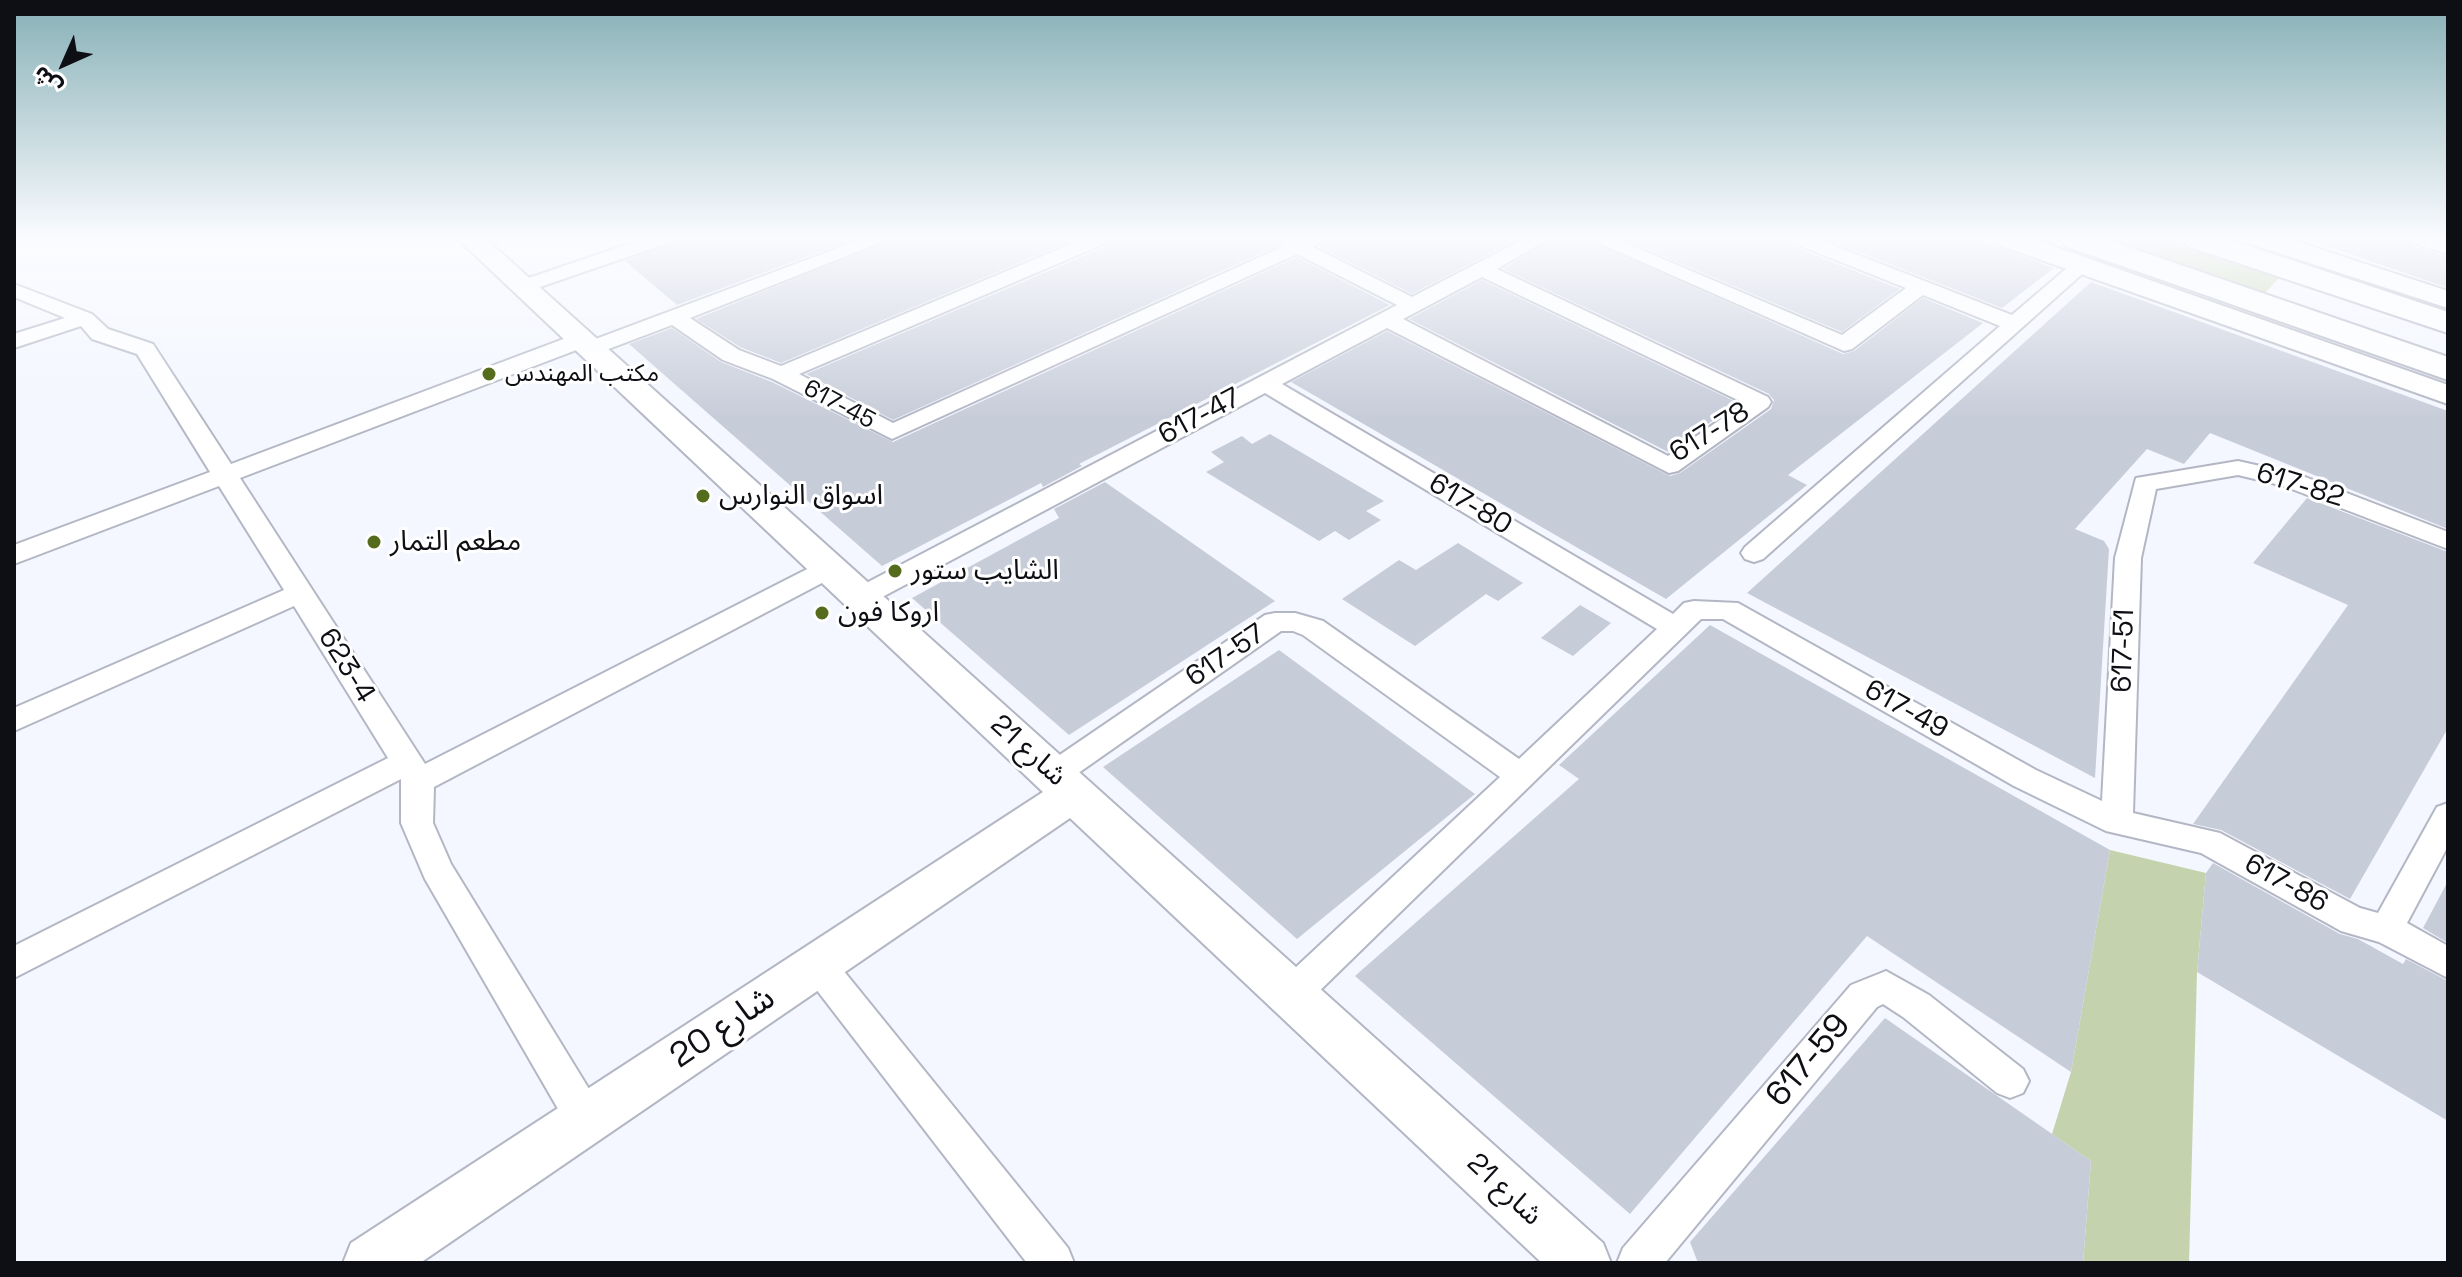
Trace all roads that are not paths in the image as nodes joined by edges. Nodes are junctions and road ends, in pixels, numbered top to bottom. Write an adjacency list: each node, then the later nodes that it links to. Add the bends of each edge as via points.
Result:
1 (36, 299): 18 (street, 623-4)
2 (537, 299): 23 (street, شارع 21)
3 (722, 299): 17 (street)
4 (959, 299): 25 (street, 617-45)
5 (1177, 299): 25 (street, 617-45, via 892,432)
6 (1400, 299): 16 (street)
7 (1424, 299): 16 (street, 617-47)
8 (1543, 299): 19 (street, 617-78, via 1760,402 1669,466)
9 (1738, 299): 10 (street, via 1844,344)
10 (1905, 299)
11 (1950, 299): 21 (street)
12 (2037, 299): 21 (street)
13 (2199, 299): 27 (street)
14 (2247, 299): 24 (highway)
15 (2376, 299): 20 (highway)
16 (1412, 305): 19 (street, 617-47)
17 (674, 317): 23 (street); 25 (street, via 731,355)
18 (85, 318): 22 (street); 28 (street, 623-4, via 100,334 145,349)
19 (1386, 319): 26 (street, 617-47)
20 (2448, 323)
21 (2015, 324): 31 (street)
22 (14, 341)
23 (586, 344): 28 (street); 33 (street, شارع 21)
24 (2448, 369)
25 (781, 374)
26 (1264, 383): 35 (street, 617-47); 36 (street, 617-80)
27 (2448, 395)
28 (225, 475): 32 (street); 34 (street, 623-4)
29 (2145, 483): 30 (street, 617-82, via 2238,468 2291,480); 42 (street, 617-51, via 2128,558)
30 (2448, 541)
31 (1754, 553)
32 (14, 555)
33 (830, 568): 35 (street, شارع 21); 38 (street)
34 (300, 593): 37 (street); 38 (street, 623-4)
35 (861, 597): 40 (street, شارع 21)
36 (1685, 619): 39 (street); 42 (street, 617-49, via 1728,610 2025,778)
37 (14, 720)
38 (413, 772): 44 (street); 49 (street, via 417,823 437,870)
39 (1521, 776): 40 (street, 617-57, via 1313,628 1275,622); 47 (street)
40 (1064, 784): 46 (street, شارع 20); 47 (street, شارع 21)
41 (2448, 816): 43 (street)
42 (2117, 822): 43 (street, 617-86, via 2209,842 2353,921)
43 (2387, 929): 45 (street, 617-86)
44 (14, 963)
45 (2448, 963)
46 (818, 965): 49 (street, شارع 20); 51 (street)
47 (1293, 993): 52 (street, شارع 21)
48 (2010, 1081): 53 (street, 617-59, via 1886,987 1864,996)
49 (586, 1120): 50 (street, شارع 20)
50 (371, 1263)
51 (1053, 1263)
52 (1583, 1263)
53 (1638, 1263)

